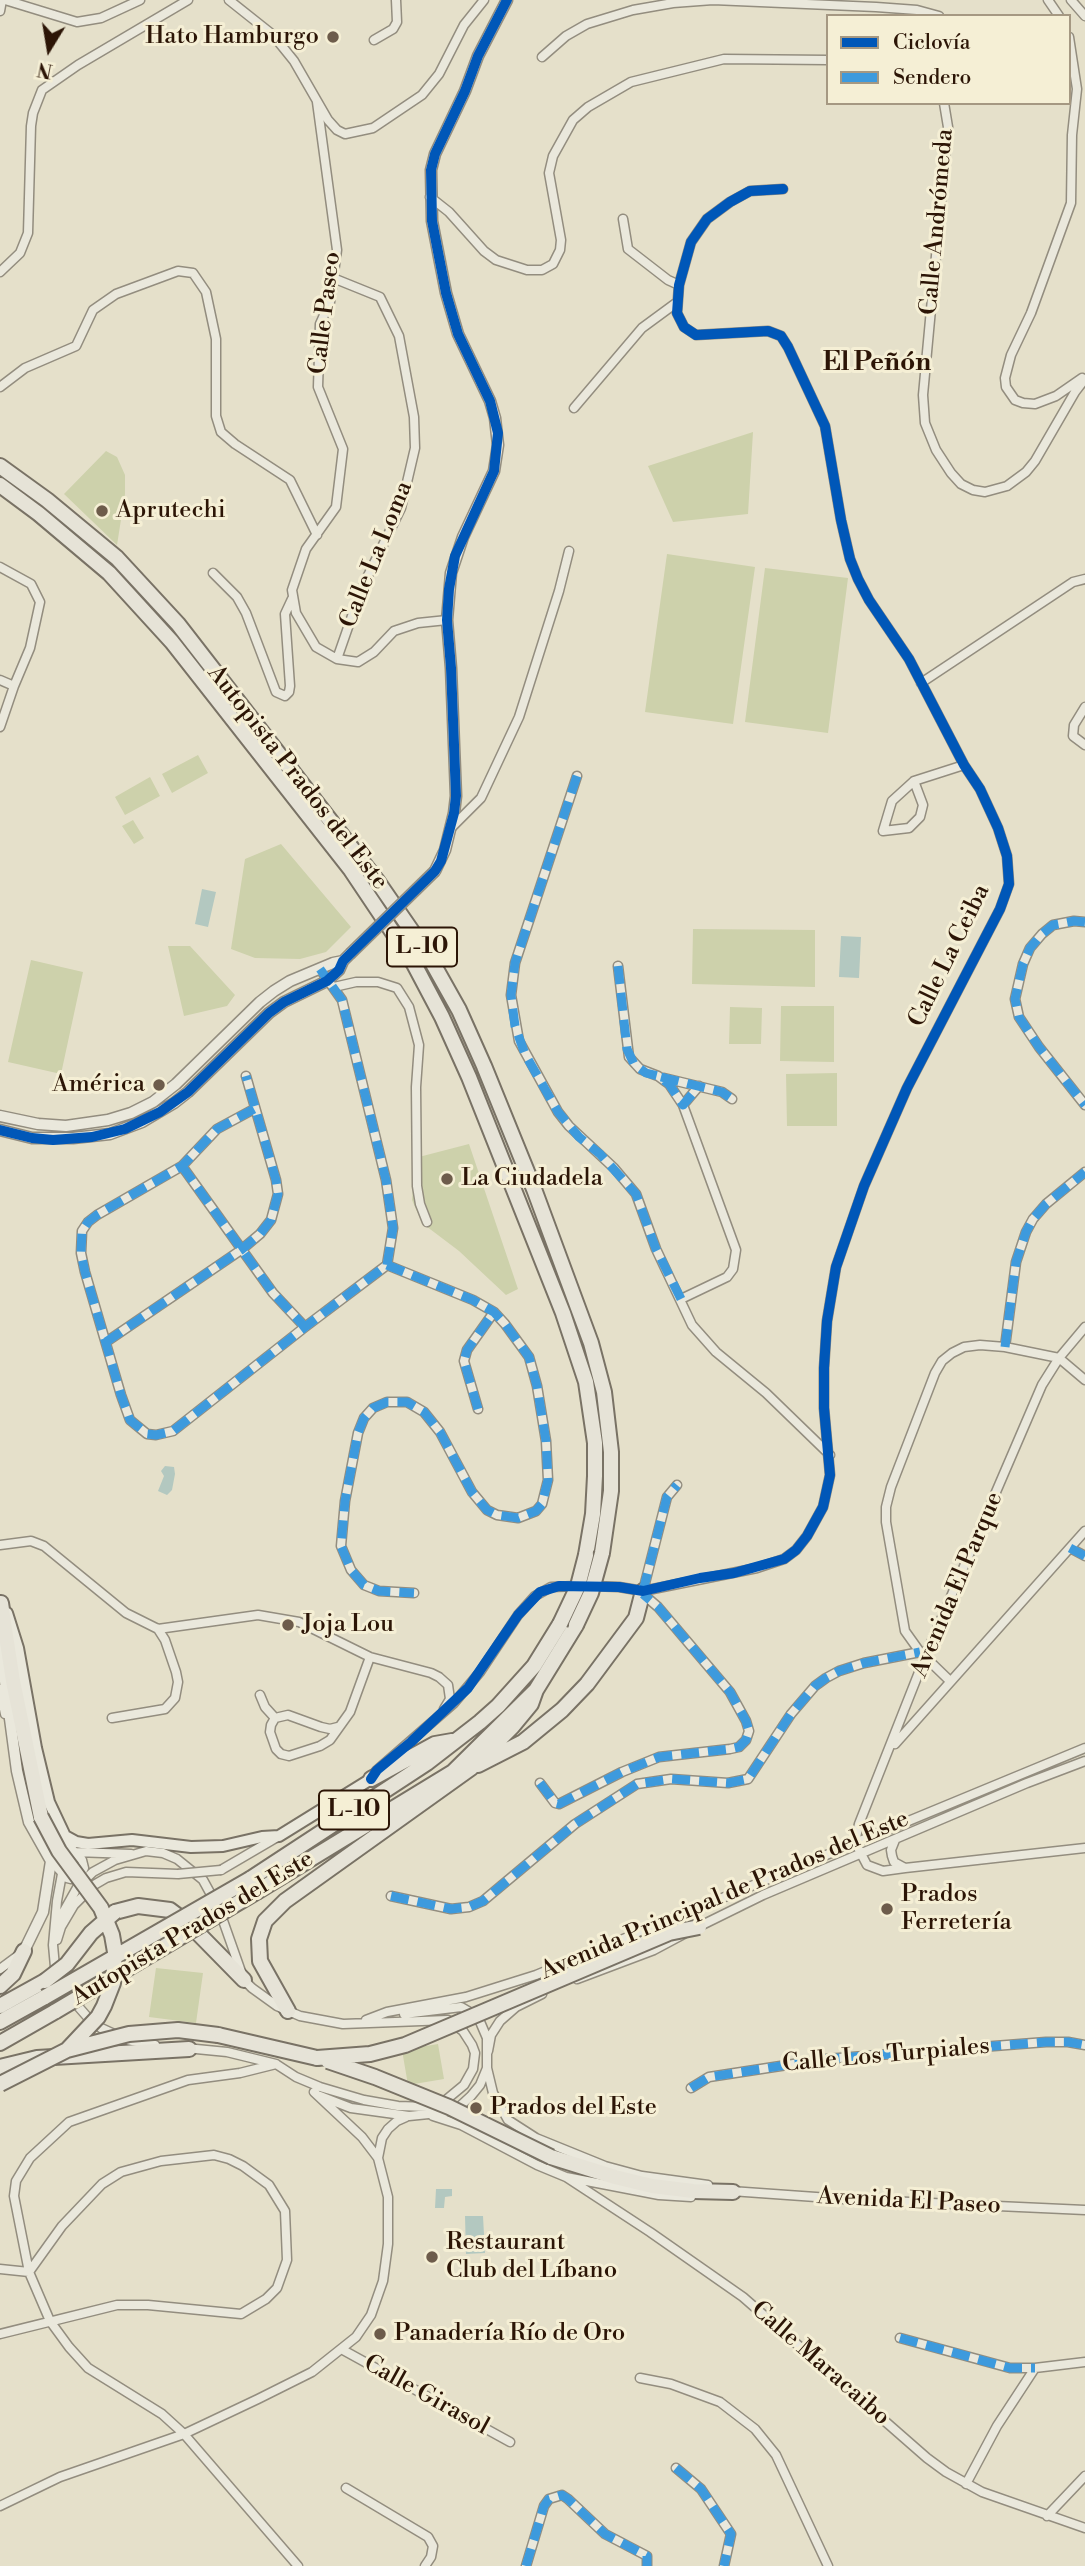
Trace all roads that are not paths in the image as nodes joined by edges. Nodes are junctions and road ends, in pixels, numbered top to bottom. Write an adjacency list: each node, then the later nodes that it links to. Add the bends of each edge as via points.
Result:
1 (3, 0): 2 (street, via 77,22 101,18); 9 (street)
2 (140, 0)
3 (188, 0): 23 (street, via 42,90 31,126 28,233 20,254)
4 (229, 0): 18 (street, via 272,35)
5 (396, 0): 12 (street, via 397,22)
6 (484, 0): 18 (street, via 430,87 398,113 373,128 345,134 328,120)
7 (507, 0): 21 (street, via 435,155)
8 (1071, 0): 11 (street)
9 (0, 11)
10 (932, 14): 14 (street, via 876,7 673,3 587,24)
11 (1085, 16)
12 (374, 40)
13 (1071, 50): 17 (street)
14 (542, 57)
15 (826, 61): 21 (street, via 724,59 631,82 589,107 573,120 553,156 549,173 561,240 553,264 542,270 496,260)
16 (1071, 83): 17 (street)
17 (1077, 89): 27 (street, via 1070,203 1005,378 1015,400 1035,404)
18 (317, 102): 24 (street, Calle Paseo, via 337,250)
19 (944, 105): 27 (street, Calle Andrómeda, via 948,127 923,396 925,423 936,450 961,484 985,492 1007,486 1035,461)
20 (783, 189): 25 (street, via 750,191 707,219 691,242)
21 (430, 197): 38 (street, via 452,317 490,401 498,433 494,471 455,556)
22 (623, 219): 25 (street, via 628,249)
23 (0, 272)
24 (333, 278): 32 (street, Calle Paseo, via 330,302 320,324 318,387 343,449 336,507); 39 (street, Calle La Loma, via 380,297 399,336 415,448 401,508 361,590)
25 (679, 285): 26 (street)
26 (676, 303): 29 (street, via 642,328); 41 (street, Calle La Ceiba, via 684,327 696,335 768,331 781,336 825,426 850,559 869,600)
27 (1085, 378)
28 (0, 387): 32 (street, via 25,368 76,346 93,310 116,294 178,271 192,273 206,292 216,339 216,416 221,432 290,480)
29 (574, 408)
30 (0, 466): 93 (highway, Autopista Prados del Este / L-10, bridge, via 117,558 178,624 378,882 427,953 484,1066 575,1296 604,1392 612,1460 602,1553 591,1593)
31 (0, 485): 100 (highway, Autopista Prados del Este / L-10, bridge, via 109,573 172,642 351,870 414,964 442,1017 563,1313 591,1407 595,1460 586,1555 570,1606 534,1666 498,1706)
32 (317, 535): 37 (street, Calle Paseo, via 306,549)
33 (569, 551): 49 (street, via 519,717 481,798)
34 (0, 567): 42 (street, via 31,584 40,602 30,648)
35 (213, 573): 37 (street, Calle Paseo, via 237,597 276,692 285,696 290,686 285,614)
36 (1085, 579): 41 (street, via 1073,582)
37 (292, 599): 39 (street, via 316,647)
38 (447, 620): 39 (street, via 394,631 358,662); 49 (street, via 456,777)
39 (337, 659)
40 (0, 680): 42 (street)
41 (921, 683): 46 (street, Calle La Ceiba)
42 (14, 685): 44 (street)
43 (1085, 707): 45 (street, via 1073,736)
44 (0, 727)
45 (1085, 745)
46 (964, 765): 48 (street); 78 (street, Calle La Ceiba, via 998,828 1009,884 907,1088 864,1185 836,1267 824,1368)
47 (577, 776): 69 (street, via 515,963 515,1026 525,1054 558,1112 636,1194)
48 (914, 781): 48 (street, via 923,805 920,817 909,828 883,831 892,801)
49 (450, 829): 51 (street, bridge, via 435,871)
50 (1085, 922): 60 (street, via 1054,925 1042,934 1023,964 1015,999 1019,1017 1039,1048)
51 (347, 957): 53 (street); 54 (street)
52 (618, 966): 56 (street, via 629,1057 640,1069)
53 (320, 969): 54 (street); 62 (street, via 274,991 176,1084 131,1113 66,1126)
54 (330, 984): 63 (street, via 269,1013 188,1092 142,1122 110,1134 74,1139 32,1138); 66 (street, via 378,982 397,988 409,1007 419,1045 417,1186); 68 (street, via 342,1000 389,1193 393,1228)
55 (246, 1076): 61 (street)
56 (658, 1076): 57 (street); 59 (street)
57 (699, 1086): 58 (street); 59 (street)
58 (732, 1099)
59 (683, 1105): 69 (street, via 736,1260 727,1277)
60 (1085, 1105)
61 (254, 1109): 64 (street, via 217,1129); 67 (street, via 278,1194 271,1220)
62 (0, 1116)
63 (0, 1130)
64 (182, 1166): 67 (street); 73 (street, via 97,1215 82,1231 80,1253)
65 (1085, 1172): 74 (street, via 1046,1204 1026,1232 1016,1262)
66 (427, 1222)
67 (241, 1250): 71 (street); 73 (street)
68 (387, 1265): 70 (street); 71 (street)
69 (681, 1299): 78 (street, via 692,1325 716,1352)
70 (494, 1312): 77 (street, via 464,1361); 85 (street, via 529,1357 537,1385 546,1441 546,1495 527,1516 487,1510 424,1412 407,1402 373,1408 358,1433 341,1546 363,1585)
71 (305, 1327): 73 (street, via 173,1431 156,1435 130,1420)
72 (1085, 1327): 75 (street, Avenida El Parque)
73 (106, 1342)
74 (1005, 1346): 75 (street); 89 (street, via 964,1346 942,1361 886,1507 902,1620)
75 (1059, 1359): 76 (street); 89 (street, Avenida El Parque, via 1042,1385)
76 (1085, 1380)
77 (478, 1409)
78 (830, 1455): 84 (street, Calle La Ceiba, via 823,1507 807,1536 784,1559)
79 (677, 1485): 84 (street, via 667,1497)
80 (1085, 1531): 82 (street)
81 (0, 1545): 87 (street, via 31,1541 44,1546 126,1613)
82 (1070, 1548): 83 (street); 91 (street)
83 (1085, 1556)
84 (643, 1592): 95 (street, Calle La Ceiba, via 559,1586 540,1592 518,1615 468,1688); 104 (highway, via 636,1618 579,1693 523,1742); 107 (street, via 730,1692 746,1721 746,1740 730,1749 659,1757 559,1804)
85 (414, 1593)
86 (0, 1601): 108 (highway, via 13,1681)
87 (158, 1629): 90 (street, via 274,1616 299,1622); 96 (street, via 176,1672 175,1698 165,1709)
88 (0, 1644): 98 (street)
89 (923, 1655): 91 (street); 102 (street, Avenida El Parque); 119 (street, via 864,1662 826,1678 791,1714 748,1779 637,1784 575,1824 483,1901 452,1909)
90 (370, 1657): 95 (street, via 431,1673 444,1681 450,1699); 99 (street, via 349,1712)
91 (950, 1681): 102 (street)
92 (0, 1689): 98 (street)
93 (536, 1690): 104 (highway, via 512,1727); 105 (highway, Autopista Prados del Este / L-10)
94 (260, 1695): 97 (street)
95 (442, 1713): 106 (street, Calle La Ceiba)
96 (112, 1718)
97 (275, 1718): 99 (street, via 288,1715 321,1727); 99 (street, via 271,1732 276,1749 289,1756 320,1746)
98 (10, 1723): 116 (street, via 29,1822)
99 (338, 1727)
100 (457, 1740): 106 (highway, via 435,1744); 129 (highway, Autopista Prados del Este / L-10, bridge, via 250,1879)
101 (1085, 1748): 111 (street, Avenida Principal de Prados del Este)
102 (891, 1749): 111 (street, Avenida El Parque)
103 (1085, 1761): 110 (street, Avenida Principal de Prados del Este)
104 (471, 1768): 105 (highway); 128 (highway, via 285,1901 265,1921 259,1939 260,1961)
105 (453, 1772): 131 (highway, Autopista Prados del Este / L-10, bridge)
106 (371, 1779): 109 (main road)
107 (540, 1783)
108 (48, 1817): 109 (main road, via 65,1836 88,1844 132,1840 223,1846); 113 (street); 134 (highway, bridge, via 58,1851 101,1908 115,1952 113,1983 104,2006)
109 (279, 1836): 123 (street, bridge, via 221,1870 126,1872 99,1882 70,1912)
110 (895, 1839): 114 (street, Avenida Principal de Prados del Este); 117 (street, via 892,1856)
111 (855, 1842): 114 (street); 130 (street, Avenida Principal de Prados del Este, via 536,1975)
112 (1085, 1849): 117 (street)
113 (75, 1852): 115 (street); 118 (street, via 84,1865 81,1874 71,1879)
114 (860, 1853): 117 (street, via 874,1870); 121 (street, Avenida Principal de Prados del Este)
115 (134, 1854): 120 (street, via 93,1872 78,1886); 125 (street, via 163,1853 203,1880 227,1927)
116 (51, 1861): 118 (street); 122 (street, via 43,1912)
117 (905, 1868)
118 (62, 1874): 120 (street)
119 (391, 1896)
120 (55, 1927): 123 (street)
121 (699, 1927): 135 (street, Avenida Principal de Prados del Este, via 516,2007 495,2028); 136 (highway, bridge, via 668,1933 405,2045 370,2054)
122 (24, 1951): 124 (street); 126 (highway)
123 (53, 1956): 133 (street, via 69,1996 90,2020 136,2043)
124 (0, 1969)
125 (244, 1980): 127 (highway, bridge, via 170,1910 138,1906 115,1912 67,1964); 128 (street)
126 (0, 1986)
127 (0, 2006)
128 (288, 2011): 130 (street, via 313,2019)
129 (0, 2022)
130 (358, 2023): 135 (street, via 460,2007 478,2017); 140 (street, via 448,2020 472,2045 475,2060 470,2078 446,2101 417,2107 364,2101)
131 (0, 2043)
132 (1085, 2045): 142 (street, Calle Los Turpiales, via 1046,2042 826,2059 709,2077)
133 (189, 2049): 137 (street, via 227,2052); 138 (highway, via 50,2057)
134 (67, 2050): 136 (highway, bridge, via 129,2034 178,2030); 141 (highway, bridge)
135 (488, 2051): 139 (street)
136 (317, 2058): 148 (highway, bridge, via 449,2107 551,2157 652,2186)
137 (276, 2064): 140 (street); 151 (street, via 188,2080 69,2123 30,2158 16,2181 14,2196)
138 (0, 2067)
139 (487, 2068): 144 (street, via 464,2104); 148 (street, Avenida El Paseo, via 493,2093 509,2120 536,2138 605,2166)
140 (296, 2077): 143 (street)
141 (0, 2084)
142 (691, 2088)
143 (314, 2092): 145 (street, via 351,2108); 146 (street)
144 (430, 2115): 145 (street); 147 (street, Avenida El Paseo, via 461,2125)
145 (409, 2116): 146 (street, via 388,2129)
146 (378, 2158): 155 (street, via 388,2197 383,2281 371,2315)
147 (566, 2177): 148 (street, Avenida El Paseo, via 659,2195); 163 (street, Calle Maracaibo, via 743,2297 927,2458)
148 (733, 2192): 149 (street, Avenida El Paseo)
149 (1085, 2210)
150 (0, 2269): 151 (street)
151 (29, 2272): 152 (street); 152 (street, via 62,2225 102,2184 138,2166 198,2156 229,2159 269,2185 285,2211 287,2260 277,2288 241,2314 117,2305)
152 (50, 2321): 153 (street); 159 (street, via 88,2368 162,2414)
153 (0, 2334)
154 (900, 2338): 157 (street, via 1010,2368)
155 (343, 2350): 159 (street, via 312,2372); 160 (street, Calle Girasol)
156 (1085, 2362): 157 (street)
157 (1035, 2368): 163 (street)
158 (640, 2378): 173 (street, via 720,2402 755,2429 776,2455)
159 (184, 2434): 165 (street, via 60,2477); 168 (street)
160 (510, 2442)
161 (676, 2468): 172 (street, via 701,2489 730,2534)
162 (1085, 2476): 166 (street)
163 (966, 2484): 166 (street, Calle Maracaibo)
164 (346, 2488): 169 (street, via 428,2537 433,2546)
165 (0, 2506)
166 (1047, 2516): 167 (street, Calle Maracaibo)
167 (1085, 2528)
168 (298, 2566)
169 (425, 2566)
170 (526, 2566): 171 (street, via 544,2506 562,2495 605,2534 647,2556)
171 (647, 2566)
172 (723, 2566)
173 (828, 2566)

